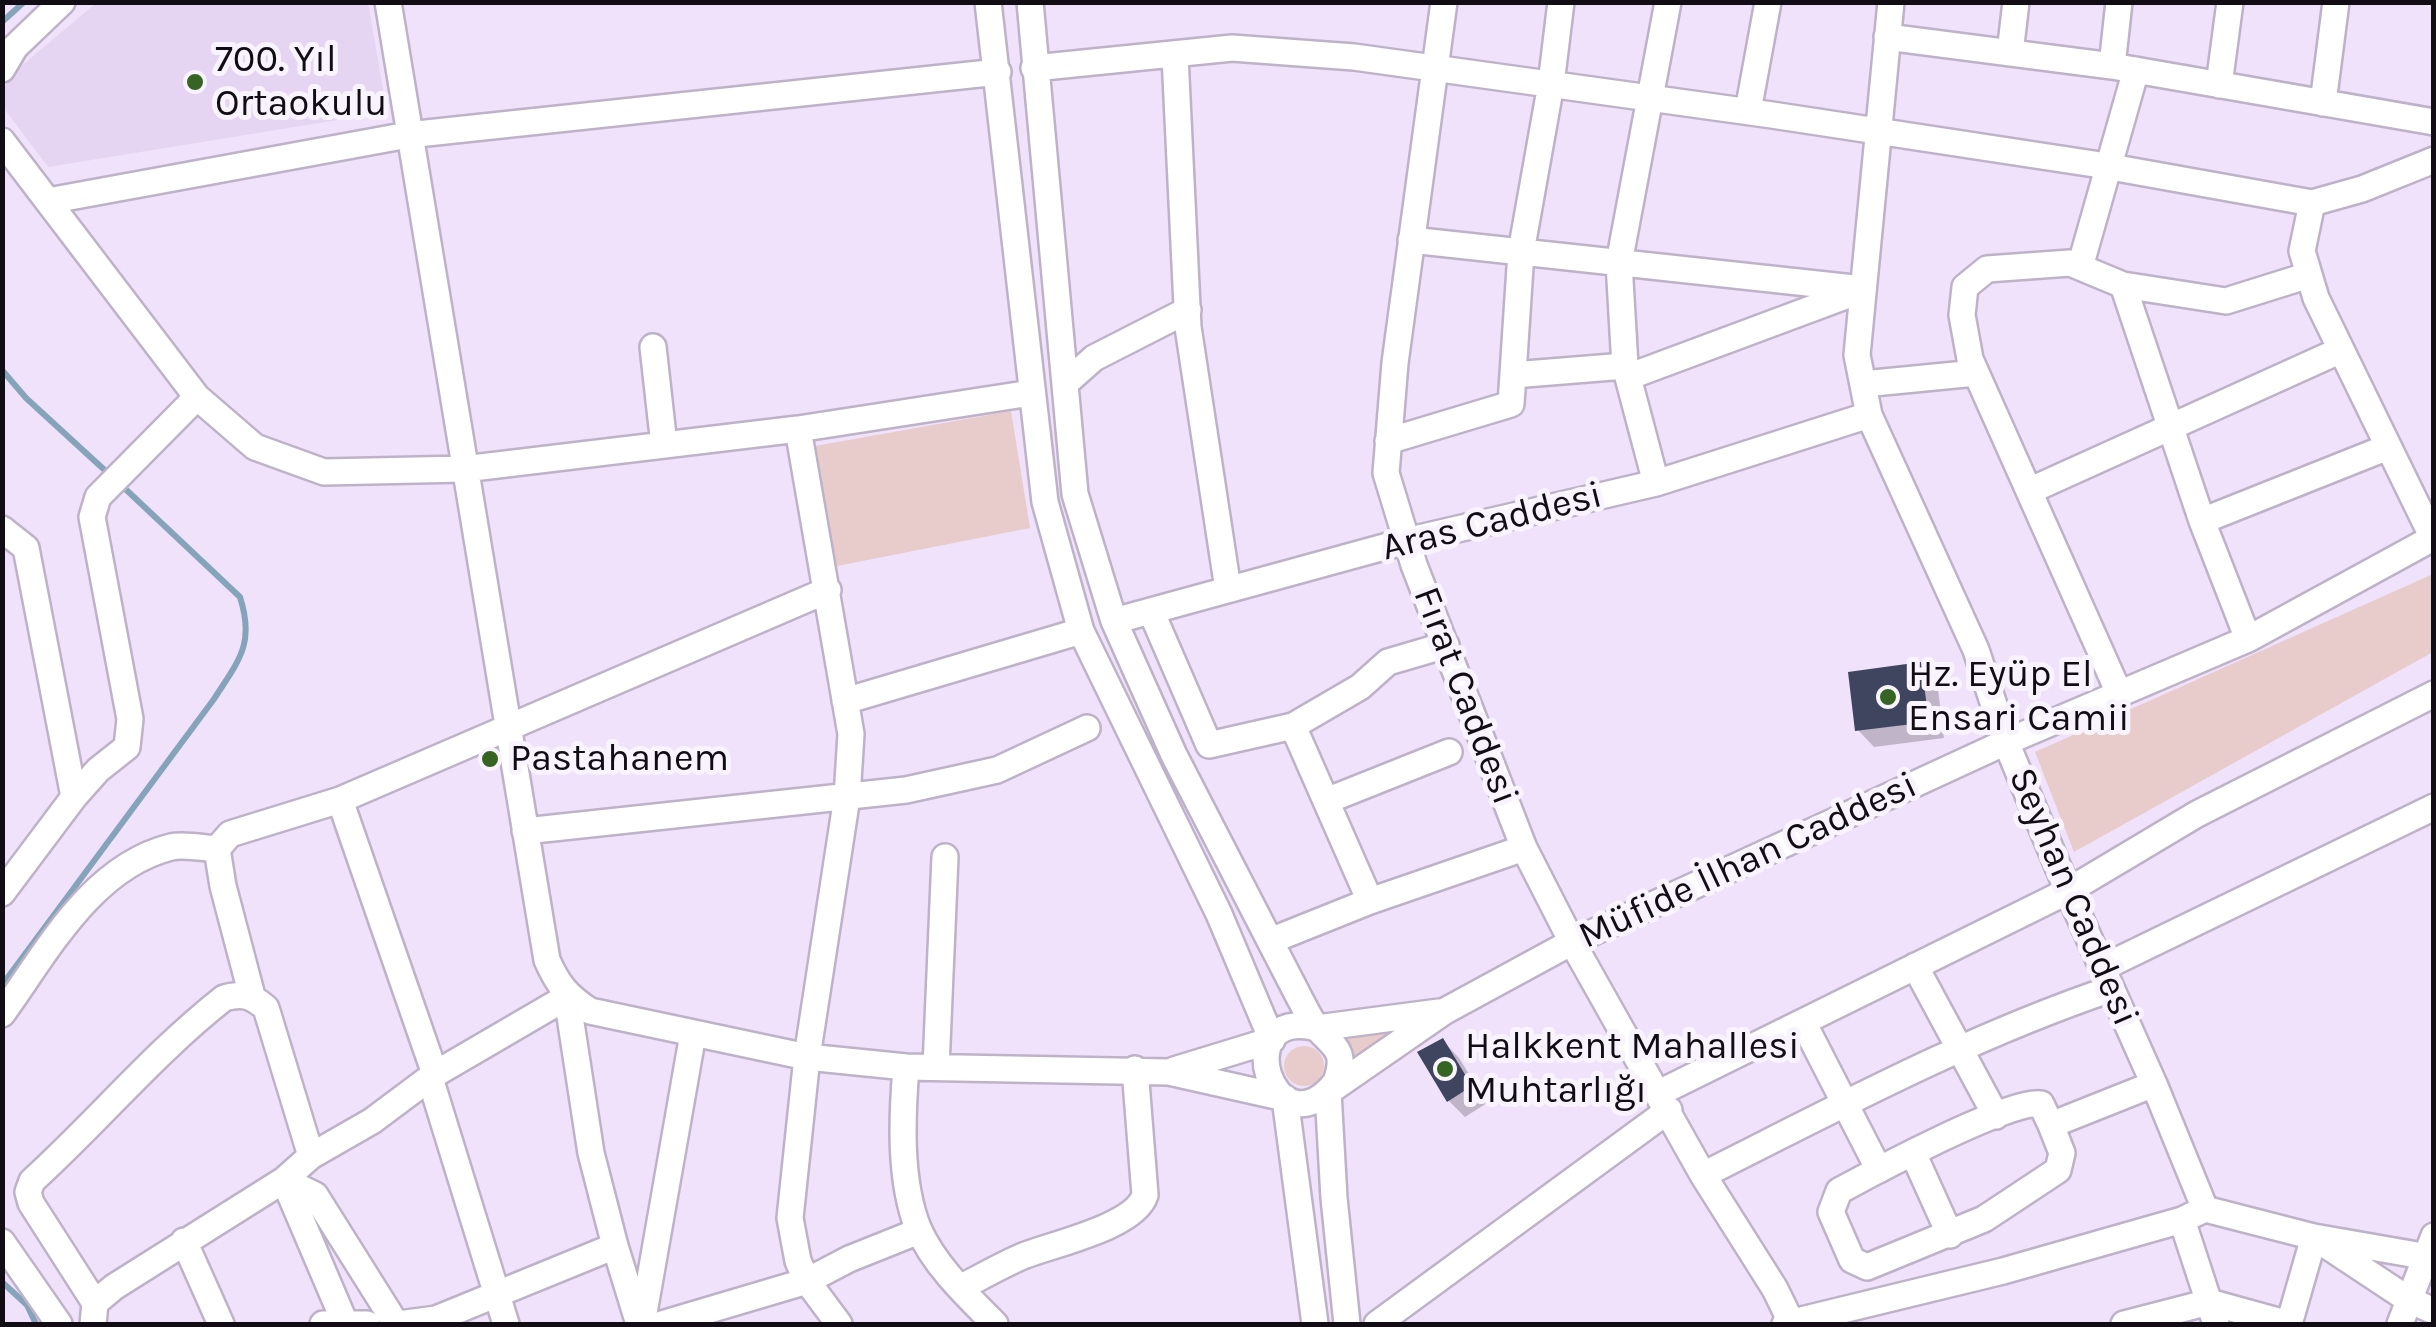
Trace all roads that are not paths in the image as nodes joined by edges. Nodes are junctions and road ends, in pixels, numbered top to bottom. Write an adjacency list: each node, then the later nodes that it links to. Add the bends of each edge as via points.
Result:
1 (62, 2): 20 (street)
2 (388, 2): 29 (street)
3 (988, 2): 21 (street)
4 (1030, 2): 17 (street)
5 (1444, 2): 18 (street, Fırat Caddesi)
6 (1561, 2): 22 (street)
7 (1668, 2): 24 (street)
8 (1768, 2): 26 (street)
9 (1891, 2): 14 (street, Seyhan Caddesi)
10 (2016, 2): 15 (street)
11 (2119, 2): 19 (street)
12 (2230, 2): 23 (street)
13 (2336, 2): 25 (street)
14 (1888, 37): 15 (street); 28 (street, Seyhan Caddesi)
15 (2010, 53): 19 (street)
16 (1175, 56): 17 (street); 18 (street, via 1232,48); 42 (street)
17 (1034, 68): 48 (street)
18 (1434, 68): 22 (street); 35 (street, Fırat Caddesi)
19 (2124, 68): 23 (street); 32 (street)
20 (2, 69)
21 (998, 72): 29 (street); 50 (street)
22 (1552, 84): 24 (street); 36 (street)
23 (2219, 85): 25 (street)
24 (1652, 98): 26 (street); 37 (street)
25 (2323, 103): 27 (street)
26 (1748, 111): 28 (street)
27 (2434, 122)
28 (1878, 131): 32 (street); 41 (street, Seyhan Caddesi)
29 (408, 135): 33 (street); 58 (street)
30 (2, 141): 33 (street)
31 (2434, 160): 34 (street)
32 (2108, 167): 34 (street); 38 (street)
33 (48, 201): 51 (street)
34 (2312, 202): 39 (street, via 2302,251)
35 (1411, 240): 36 (street); 55 (street, Fırat Caddesi)
36 (1521, 252): 37 (street); 47 (street)
37 (1619, 262): 41 (street); 45 (street)
38 (2080, 267): 40 (street); 46 (street, via 1987,270 1965,287 1962,314)
39 (2310, 276): 40 (street, via 2226,301); 44 (street)
40 (2123, 285): 54 (street)
41 (1864, 289): 45 (street); 49 (street, Seyhan Caddesi, via 1857,355)
42 (1188, 310): 48 (street, via 1094,358); 65 (street)
43 (652, 347): 56 (street)
44 (2341, 350): 54 (street); 57 (street)
45 (1627, 372): 47 (street); 59 (street)
46 (1976, 373): 49 (street); 60 (street)
47 (1513, 374): 55 (street, via 1511,404)
48 (1067, 382): 68 (street, via 1076,494)
49 (1863, 384): 52 (street, Seyhan Caddesi)
50 (1031, 393): 53 (street); 69 (street, via 1045,502)
51 (198, 397): 58 (street, via 255,447 324,472); 80 (street, via 98,497 92,517 131,737)
52 (1869, 414): 59 (street, Aras Caddesi); 78 (street, Seyhan Caddesi, via 1976,650)
53 (798, 429): 56 (street); 66 (street)
54 (2171, 429): 60 (street); 61 (street)
55 (1388, 441): 64 (street, Fırat Caddesi, via 1386,473)
56 (664, 445): 58 (street)
57 (2388, 447): 61 (street); 63 (street)
58 (464, 469): 77 (street)
59 (1656, 483): 64 (street, Aras Caddesi)
60 (2029, 491): 72 (street)
61 (2202, 521): 70 (street)
62 (2, 529): 80 (street, via 26,548)
63 (2434, 538): 70 (street, Müfide İlhan Caddesi)
64 (1406, 542): 65 (street, Aras Caddesi); 71 (street, Fırat Caddesi)
65 (1228, 589): 67 (street, Aras Caddesi)
66 (828, 590): 74 (street); 77 (street)
67 (1151, 611): 68 (street, Aras Caddesi); 75 (street, via 1210,746)
68 (1114, 621): 92 (street)
69 (1081, 631): 74 (street); 103 (street, via 1219,914)
70 (2248, 639): 72 (street, Müfide İlhan Caddesi)
71 (1446, 645): 75 (street, via 1388,662); 87 (street, Fırat Caddesi)
72 (2119, 693): 78 (street, Müfide İlhan Caddesi)
73 (2434, 694): 89 (street, via 2196,814)
74 (845, 701): 81 (street, via 851,734)
75 (1294, 726): 83 (street)
76 (1087, 728): 81 (street, via 997,770)
77 (508, 730): 82 (street); 85 (street)
78 (2006, 742): 89 (street, Seyhan Caddesi); 93 (street, Müfide İlhan Caddesi)
79 (1449, 752): 83 (street)
80 (74, 796): 90 (street)
81 (847, 797): 85 (street); 105 (street)
82 (340, 800): 86 (street, via 230,834); 110 (street)
83 (1326, 801): 91 (street)
84 (2434, 807): 95 (street)
85 (525, 831): 97 (street, via 547,960)
86 (217, 848): 96 (street); 99 (street, via 173,846 129,864 82,903)
87 (1524, 848): 91 (street); 93 (street, Fırat Caddesi)
88 (946, 856): 107 (street)
89 (2068, 891): 94 (street); 95 (street, Seyhan Caddesi)
90 (2, 893)
91 (1370, 902): 92 (street)
92 (1270, 940): 101 (street)
93 (1572, 942): 98 (street, Müfide İlhan Caddesi); 114 (street, Fırat Caddesi)
94 (1916, 966): 100 (street); 104 (street)
95 (2106, 978): 104 (street); 111 (street, Seyhan Caddesi)
96 (252, 996): 119 (street, via 266,1008); 136 (street, via 224,998 213,1007 32,1181 31,1203)
97 (568, 997): 102 (street, via 590,1011); 110 (street); 129 (street, via 592,1153)
98 (1446, 1011): 101 (street); 112 (street, Müfide İlhan Caddesi)
99 (2, 1014)
100 (1803, 1022): 114 (street); 115 (street)
101 (1317, 1028): 103 (street, via 1288,1028); 112 (street, via 1340,1057)
102 (693, 1034): 105 (street); 145 (street)
103 (1272, 1040): 109 (street); 113 (street, via 1265,1072)
104 (1962, 1049): 115 (street); 116 (street)
105 (807, 1057): 106 (street); 131 (street, via 790,1218)
106 (906, 1066): 107 (street); 124 (street, via 902,1105)
107 (936, 1067): 108 (street)
108 (1135, 1069): 109 (street); 132 (street, via 1142,1206)
109 (1169, 1072): 113 (street)
110 (432, 1076): 119 (street); 133 (street)
111 (2154, 1084): 117 (street); 123 (street, Seyhan Caddesi)
112 (1328, 1092): 113 (street, via 1308,1102); 150 (street)
113 (1286, 1098): 149 (street)
114 (1664, 1101): 121 (street, Fırat Caddesi); 151 (street)
115 (1846, 1104): 120 (street); 121 (street)
116 (1996, 1116): 117 (street, via 2032,1102 2041,1104); 118 (street)
117 (2051, 1126): 125 (street, via 2062,1153 2058,1170)
118 (1912, 1153): 120 (street); 125 (street)
119 (311, 1156): 122 (street)
120 (1878, 1170): 125 (street, via 1838,1190 1833,1201 1831,1212 1852,1260 1867,1267)
121 (1703, 1175): 152 (street, Fırat Caddesi)
122 (284, 1180): 128 (street); 138 (street); 143 (street, via 315,1195)
123 (2194, 1214): 126 (street); 137 (street, Seyhan Caddesi); 152 (street)
124 (919, 1230): 131 (street); 132 (street)
125 (1950, 1235)
126 (2314, 1238): 130 (street); 135 (street); 154 (street)
127 (2, 1242): 139 (street)
128 (184, 1242): 136 (street); 140 (street)
129 (615, 1246): 133 (street); 145 (street)
130 (2431, 1249): 135 (street)
131 (807, 1282): 146 (street); 147 (street)
132 (960, 1288): 148 (street)
133 (494, 1294): 143 (street, via 436,1319); 144 (street)
134 (2434, 1310): 135 (street)
135 (2405, 1312)
136 (94, 1314)
137 (2212, 1314): 153 (street); 154 (street)
138 (344, 1323): 141 (street); 142 (street)
139 (60, 1324)
140 (221, 1324)
141 (323, 1324)
142 (367, 1324)
143 (398, 1324)
144 (506, 1324)
145 (641, 1324)
146 (662, 1324)
147 (839, 1324)
148 (994, 1324)
149 (1315, 1324)
150 (1347, 1324)
151 (1377, 1324)
152 (1790, 1324)
153 (2132, 1324)
154 (2289, 1324)

